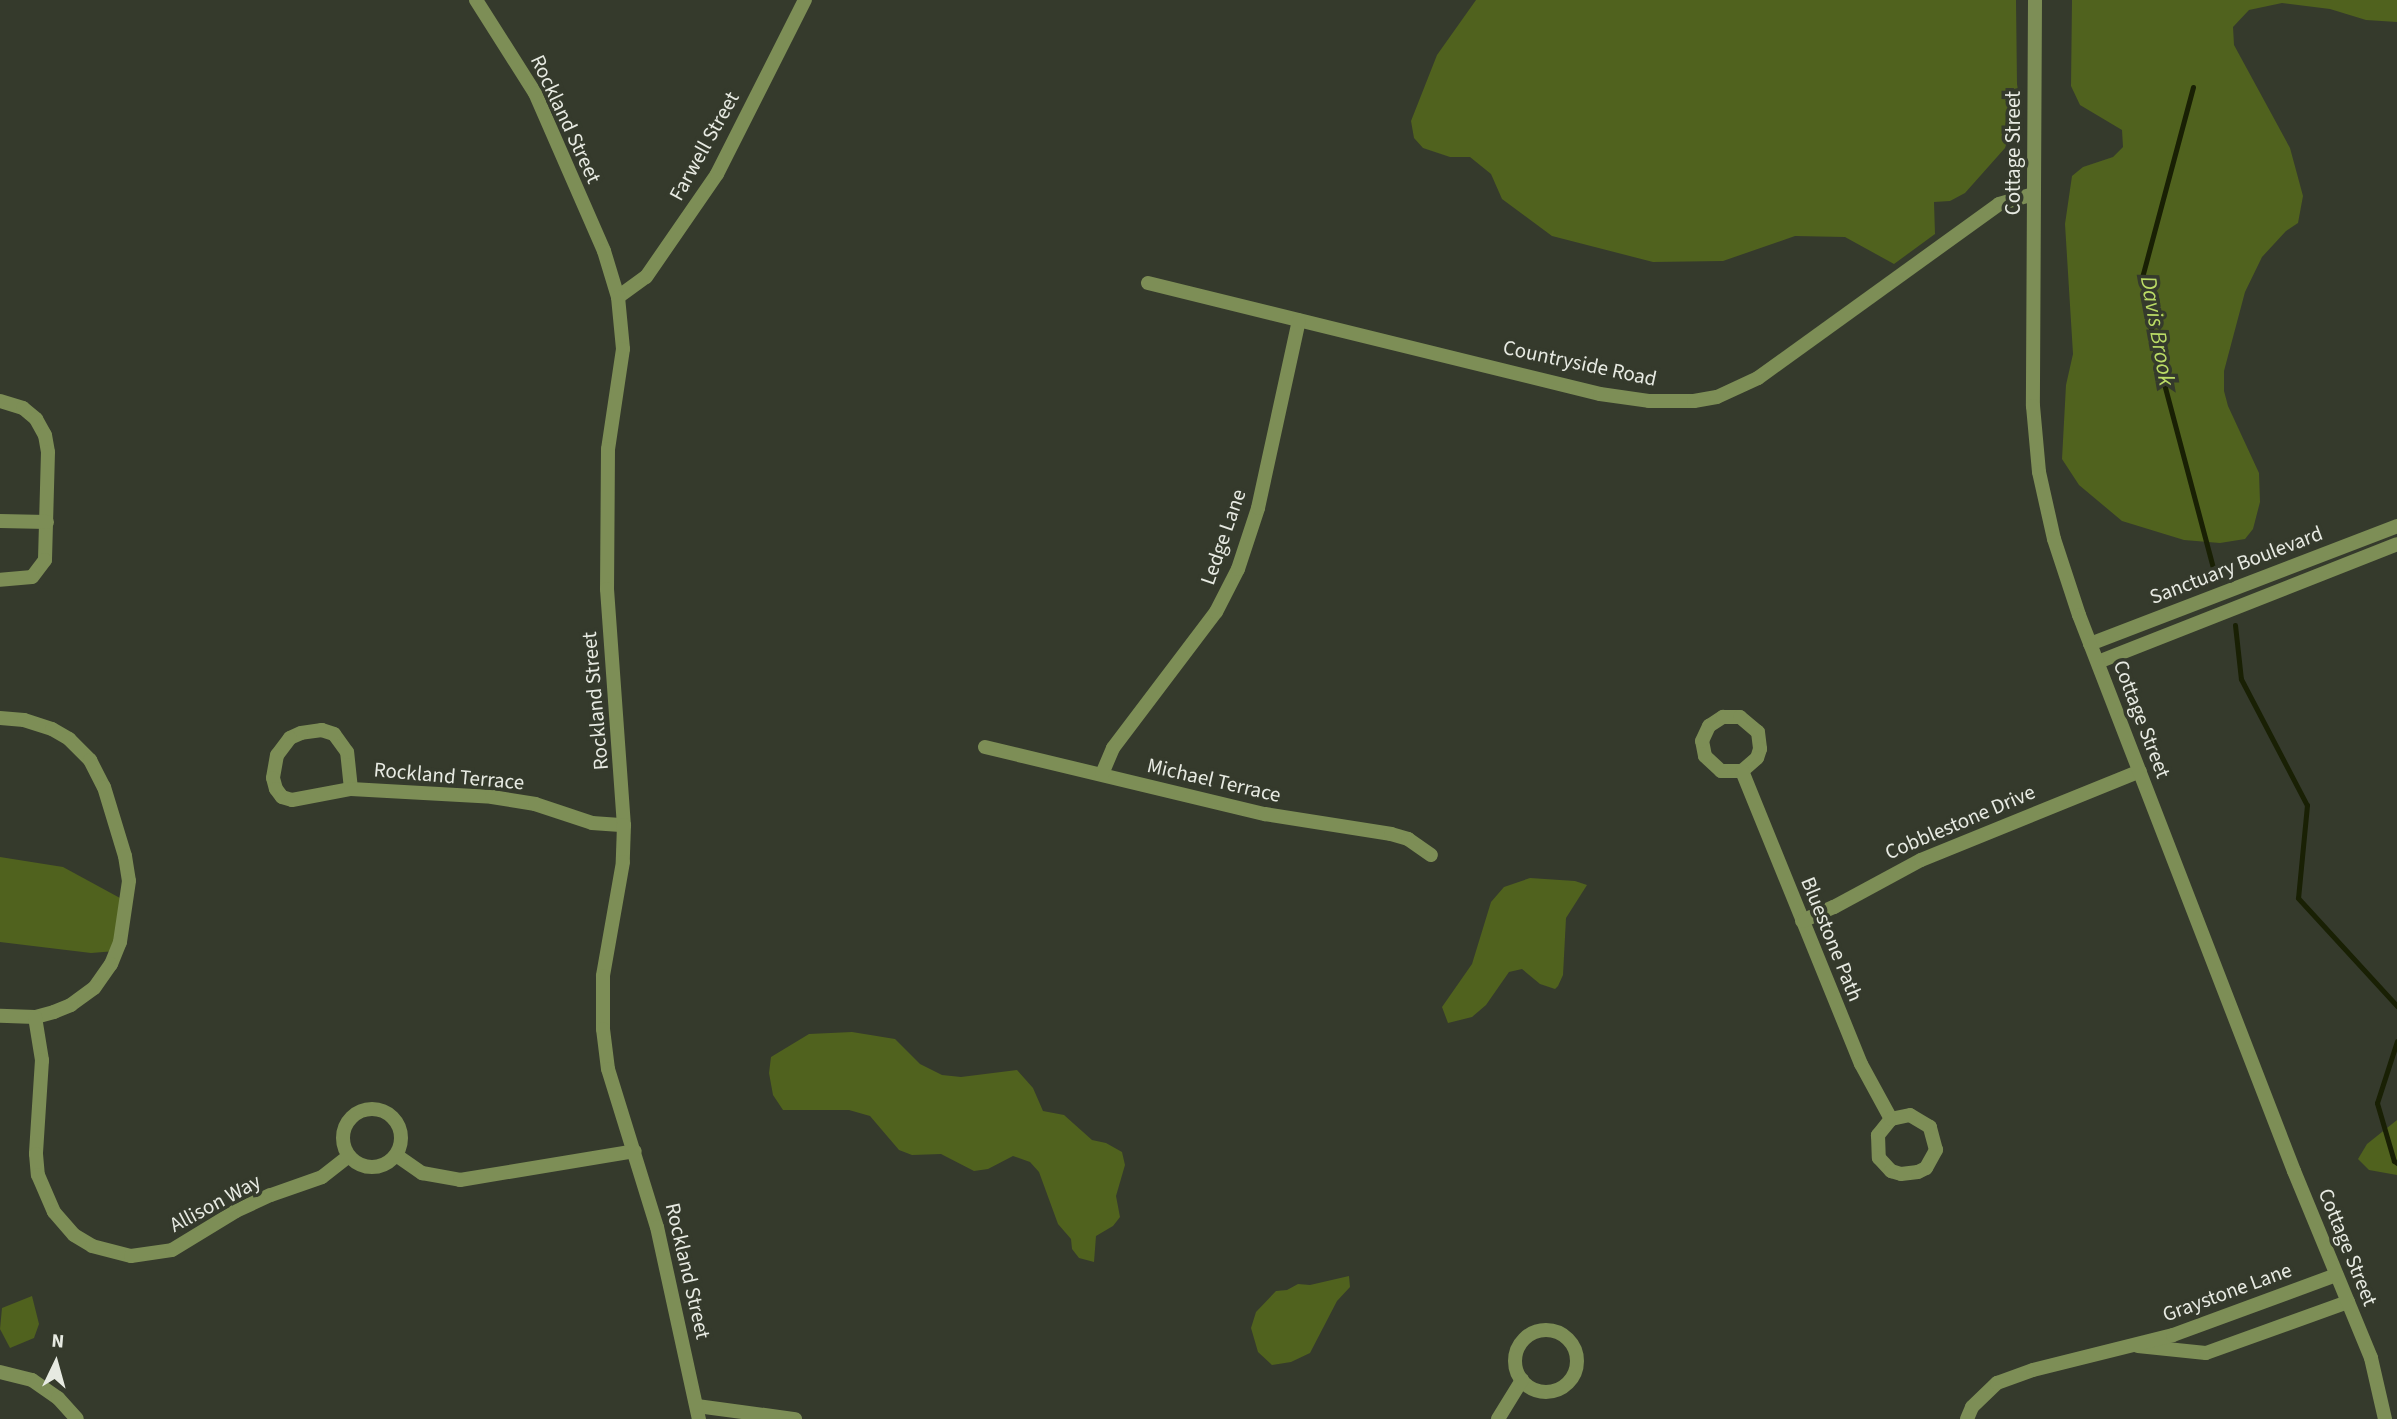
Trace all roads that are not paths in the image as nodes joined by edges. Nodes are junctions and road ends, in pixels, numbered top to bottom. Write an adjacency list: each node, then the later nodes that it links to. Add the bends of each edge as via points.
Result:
1 (476, 0): 6 (street, Rockland Street, via 535,93 604,251)
2 (2035, 0): 4 (street, Cottage Street)
3 (803, 1): 6 (street, Farwell Street, via 717,174 646,277)
4 (2034, 194): 7 (street, Countryside Road, via 1999,204 1758,378 1717,397 1694,401 1600,394); 14 (street, Cottage Street, via 2035,441 2054,538)
5 (1149, 283): 7 (street, Countryside Road)
6 (618, 297): 22 (street, Rockland Street, via 623,349 608,449 607,589)
7 (1299, 320): 20 (street, Ledge Lane, via 1258,508 1238,569 1216,612 1113,748)
8 (0, 401): 10 (street, via 30,413 45,435)
9 (0, 521): 10 (street)
10 (47, 522): 13 (street, via 46,552 38,573 21,580)
11 (2397, 526): 14 (street, Sanctuary Boulevard)
12 (2397, 544): 15 (street, Sanctuary Boulevard)
13 (0, 580)
14 (2090, 644): 15 (street, Cottage Street)
15 (2098, 662): 19 (street, Cottage Street)
16 (0, 718): 26 (street, via 43,725 77,746 100,778 128,868 124,926 111,964 87,994 63,1009)
17 (985, 747): 20 (street, Michael Terrace)
18 (1742, 771): 18 (street, via 1721,771 1705,756 1702,741 1709,726 1723,717 1740,717 1758,732 1757,758); 24 (street, Bluestone Path)
19 (2140, 771): 24 (street, Cobblestone Drive, via 1921,860); 31 (street, Cottage Street)
20 (1102, 775): 23 (street, Michael Terrace, via 1265,814 1391,834)
21 (351, 789): 21 (street, Rockland Terrace, via 304,800 282,797 274,778 277,755 300,733 322,730 334,734 347,752); 22 (street, Rockland Terrace, via 513,799 592,823)
22 (624, 825): 28 (street, Rockland Street, via 623,862 602,998 608,1069)
23 (1431, 855)
24 (1802, 921): 27 (street, Bluestone Path, via 1861,1064)
25 (0, 1016): 26 (street)
26 (35, 1017): 30 (street, Allison Way, via 43,1068 38,1175 54,1212 92,1246 131,1256 172,1250 236,1212 322,1177)
27 (1891, 1119): 27 (street, via 1878,1135 1880,1158 1891,1171 1918,1172 1933,1160 1935,1135 1921,1119 1910,1115)
28 (635, 1150): 29 (street, via 460,1180 422,1173); 36 (street, Rockland Street)
29 (396, 1155): 30 (street, via 377,1166 362,1165); 30 (street, via 401,1141 399,1126 382,1110 368,1109 354,1115 345,1128 343,1142)
30 (349, 1156)
31 (2336, 1275): 32 (street, Cottage Street); 33 (street, Graystone Lane, via 2173,1335)
32 (2348, 1302): 33 (street, Graystone Lane, via 2206,1353); 41 (street, Cottage Street, via 2371,1358)
33 (2132, 1345): 40 (street, Graystone Lane, via 1997,1383)
34 (0, 1372): 37 (street, via 32,1380)
35 (1522, 1380): 35 (street, via 1538,1391 1549,1392 1567,1384 1577,1357 1568,1339 1550,1330 1522,1341 1515,1361); 39 (street)
36 (698, 1413): 38 (street)
37 (77, 1419)
38 (795, 1419)
39 (1499, 1419)
40 (1966, 1419)
41 (2385, 1419)

